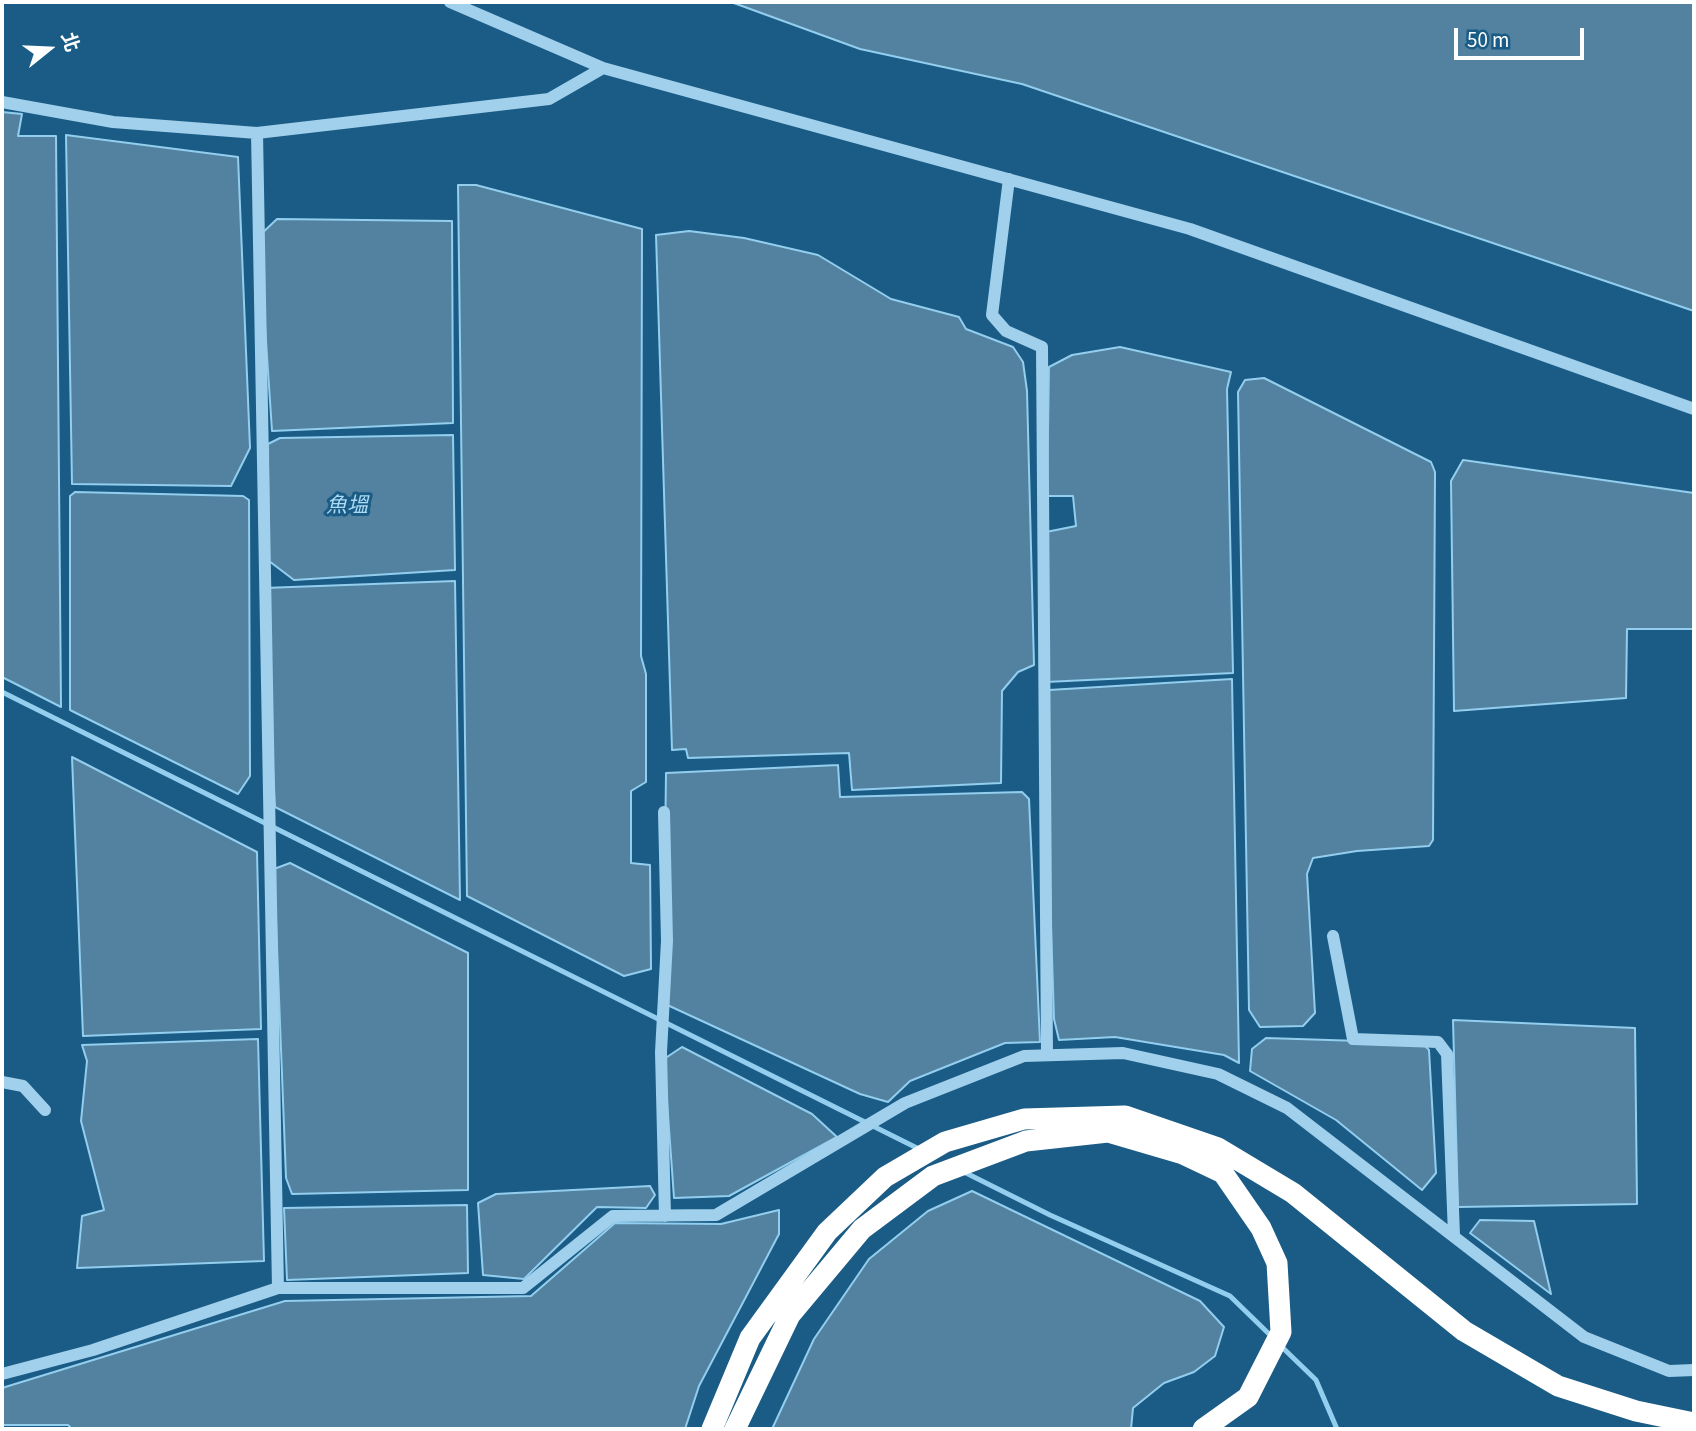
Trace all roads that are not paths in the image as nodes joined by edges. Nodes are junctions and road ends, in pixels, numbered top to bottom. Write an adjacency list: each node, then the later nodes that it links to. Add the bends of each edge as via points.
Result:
1 (450, 2): 2 (street)
2 (603, 68): 4 (street, via 549,99); 5 (street)
3 (2, 102): 4 (street, via 113,122)
4 (257, 133): 14 (street)
5 (1009, 179): 6 (street, via 1190,229); 9 (street, via 992,315 1006,331 1042,346)
6 (1694, 409)
7 (664, 812): 12 (street, via 667,941 661,1052)
8 (1333, 936): 13 (street, via 1353,1039 1437,1042 1447,1054)
9 (1047, 1055): 12 (street, via 1024,1056 905,1102 716,1215); 13 (street, via 1123,1053 1217,1074 1287,1108)
10 (2, 1082): 11 (street, via 23,1086)
11 (45, 1110)
12 (665, 1216): 14 (street, via 612,1216 523,1288)
13 (1454, 1235): 15 (street, via 1584,1337 1669,1371)
14 (278, 1288): 16 (street, via 93,1350)
15 (1694, 1370)
16 (2, 1374)
17 (1694, 1423): 18 (highway, via 1636,1411 1558,1386 1464,1331 1293,1193 1218,1148 1125,1116 1024,1119 945,1142 885,1177 827,1232 750,1338)
18 (712, 1429)
19 (735, 1429): 20 (highway, via 790,1315 862,1229 933,1176 1026,1141 1108,1132 1183,1154 1223,1173 1261,1228 1277,1263 1281,1332 1248,1397)
20 (1203, 1429)

